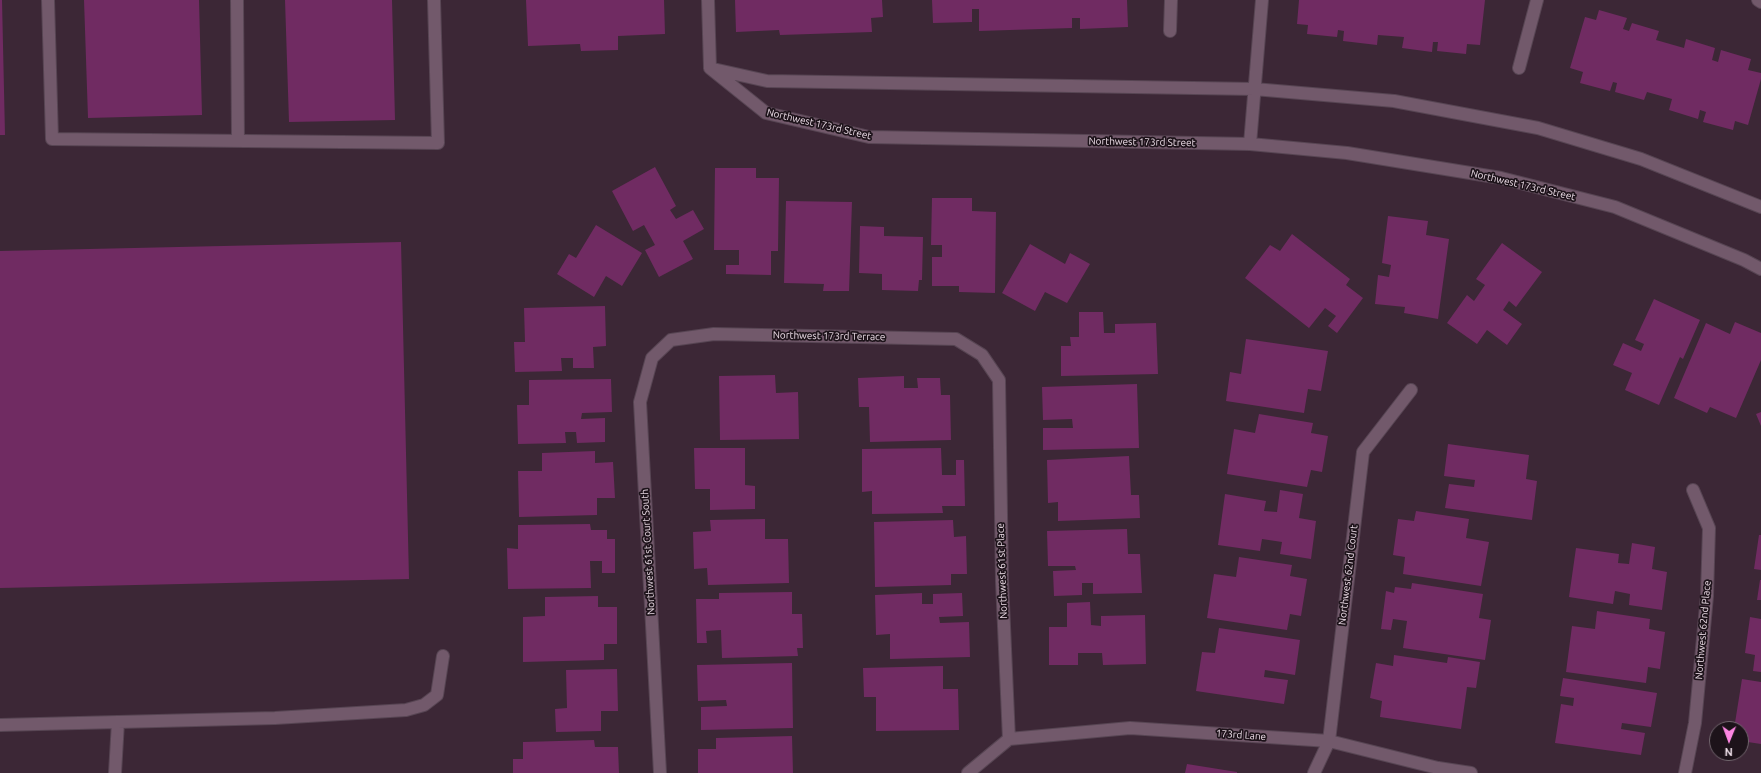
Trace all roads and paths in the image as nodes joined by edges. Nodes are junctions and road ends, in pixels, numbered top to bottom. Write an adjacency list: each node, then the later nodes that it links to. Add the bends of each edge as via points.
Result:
1 (48, 0): 14 (street, via 52,139)
2 (237, 0): 14 (street)
3 (434, 0): 14 (street, via 438,143)
4 (708, 0): 11 (street)
5 (1171, 0): 10 (street)
6 (1262, 0): 13 (street)
7 (1537, 0): 12 (street)
8 (1758, 0): 9 (street)
9 (1761, 2)
10 (1170, 32)
11 (710, 68): 13 (street, via 767,81); 15 (street, Northwest 173rd Street, via 766,113 869,137)
12 (1519, 68)
13 (1254, 89): 15 (street); 16 (street, via 1394,101 1538,128 1641,159)
14 (238, 141)
15 (1250, 144): 17 (street, Northwest 173rd Street, via 1347,153 1501,178 1615,207)
16 (1761, 208)
17 (1761, 269)
18 (671, 340): 19 (street, Northwest 173rd Terrace, via 714,334 956,339); 28 (street, Northwest 61st Court South, via 652,358 640,402)
19 (982, 355): 25 (street, Northwest 61st Place, via 999,380 1002,581)
20 (1411, 390): 26 (street, Northwest 62nd Court, via 1363,452)
21 (1693, 490): 32 (street, Northwest 62nd Place, via 1709,528 1707,596 1695,723)
22 (443, 656): 23 (street, via 437,695 424,705 406,710 318,716)
23 (118, 722): 24 (street); 27 (street)
24 (0, 725)
25 (1009, 739): 26 (street, 173rd Lane, via 1130,728); 29 (street)
26 (1328, 741): 30 (street, Northwest 62nd Court); 31 (street, 173rd Lane, via 1438,768)
27 (115, 773)
28 (660, 773)
29 (968, 773)
30 (1314, 773)
31 (1471, 773)
32 (1685, 773)

